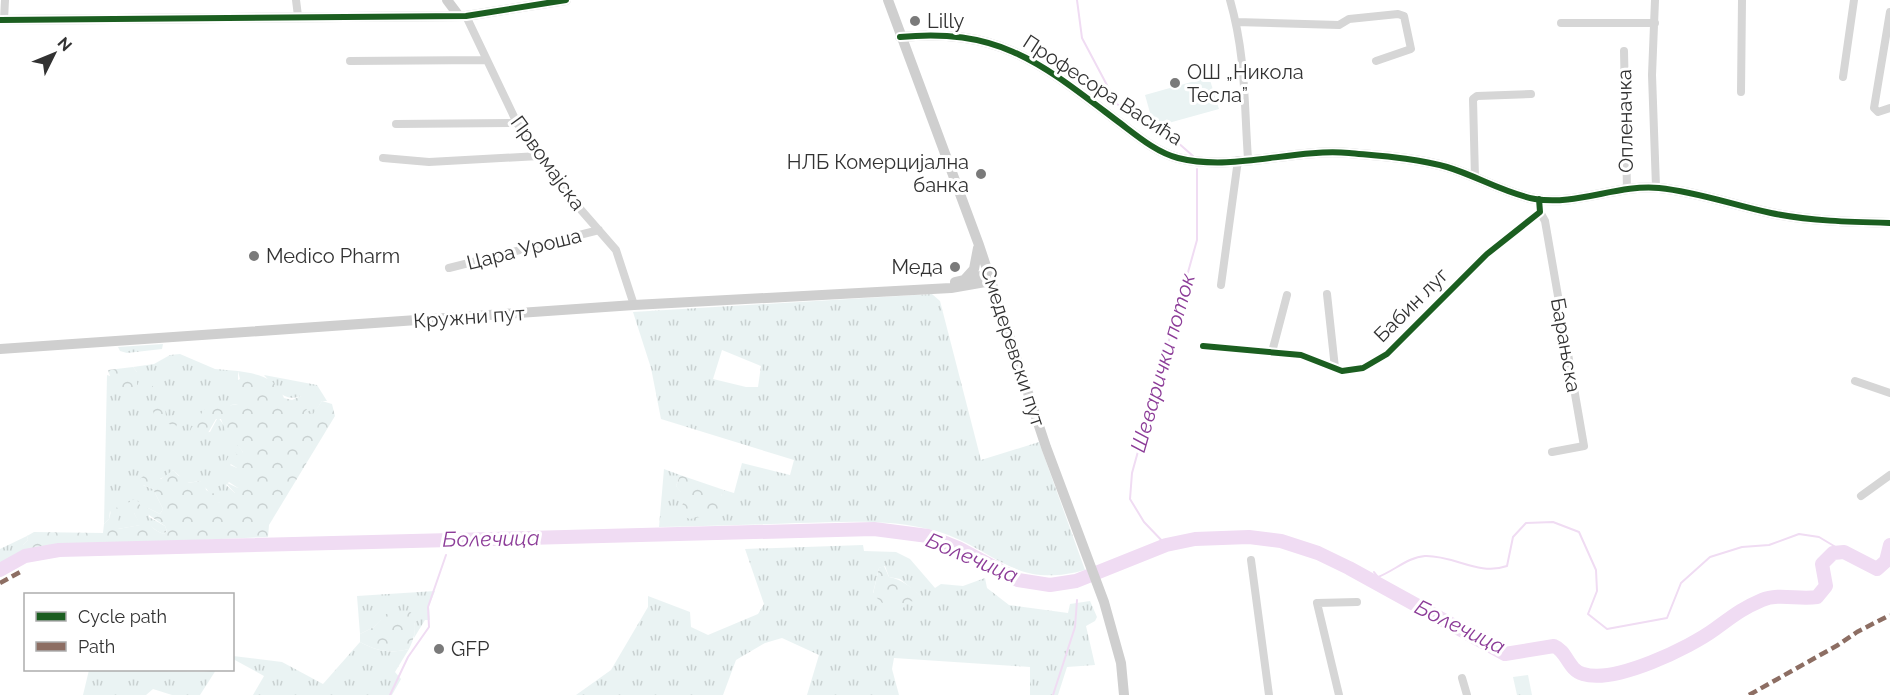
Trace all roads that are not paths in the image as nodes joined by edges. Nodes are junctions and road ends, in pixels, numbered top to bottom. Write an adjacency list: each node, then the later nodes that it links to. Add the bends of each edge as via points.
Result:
1 (5, 0): 14 (street)
2 (296, 0): 12 (street)
3 (447, 0): 13 (main road, Првомајска)
4 (566, 0): 10 (main road)
5 (888, 0): 18 (main road, Смедеревски пут)
6 (1230, 0): 15 (street)
7 (1655, 0): 17 (street)
8 (1742, 0): 24 (street)
9 (1854, 0): 23 (street)
10 (509, 5): 13 (main road)
11 (1890, 12): 26 (street, via 1874,108 1877,112)
12 (298, 16): 13 (main road); 14 (main road)
13 (463, 16): 20 (street, Првомајска)
14 (2, 20)
15 (1236, 22): 22 (street, via 1339,26 1349,19 1404,16 1411,49); 31 (street, via 1246,92)
16 (1561, 23): 17 (street)
17 (1655, 23): 33 (street, via 1652,75)
18 (900, 37): 31 (main road, Професора Васића, via 928,34 1001,45 1057,76 1164,153 1187,160); 39 (main road, Смедеревски пут)
19 (1624, 51): 34 (street, Опленачка)
20 (486, 60): 21 (street); 27 (street, Првомајска)
21 (350, 61)
22 (1376, 61)
23 (1843, 77)
24 (1741, 92)
25 (1532, 94): 32 (street, via 1473,99)
26 (1890, 108)
27 (517, 123): 28 (street); 29 (street, Првомајска)
28 (396, 124)
29 (539, 156): 30 (street, via 429,162); 38 (street, Првомајска)
30 (383, 158)
31 (1243, 160): 32 (main road, Професора Васића, via 1315,152 1351,153 1446,167); 43 (street)
32 (1475, 178): 35 (main road, Професора Васића)
33 (1656, 187): 34 (main road, Професора Васића); 37 (main road, Професора Васића, via 1785,216)
34 (1627, 190): 35 (main road, Професора Васића)
35 (1539, 200): 36 (street)
36 (1540, 212): 51 (street, Бабин луг, via 1468,272 1388,354 1352,371); 54 (street, Барањска, via 1545,221 1584,446)
37 (1890, 223)
38 (599, 230): 40 (street, Цара Уроша); 47 (street, Првомајска, via 622,262)
39 (979, 245): 41 (main road, Смедеревски пут); 42 (main road)
40 (449, 268)
41 (990, 278): 42 (main road, Кружни пут); 46 (main road, Смедеревски пут)
42 (967, 283): 46 (main road); 47 (main road, Кружни пут)
43 (1221, 285)
44 (1327, 294): 51 (street)
45 (1287, 295): 50 (street)
46 (998, 300): 60 (main road, Смедеревски пут, via 1117,645)
47 (634, 305): 49 (main road, Кружни пут)
48 (1203, 346): 50 (street, Бабин луг)
49 (0, 349)
50 (1272, 352): 51 (street, Бабин луг, via 1311,357)
51 (1335, 368)
52 (1855, 381): 53 (street)
53 (1890, 393)
54 (1552, 452)
55 (1890, 475): 56 (street)
56 (1861, 496)
57 (1251, 560): 61 (street)
58 (1357, 602): 62 (street, via 1317,603)
59 (1462, 678): 63 (street)
60 (1124, 695)
61 (1269, 695)
62 (1339, 695)
63 (1467, 695)

